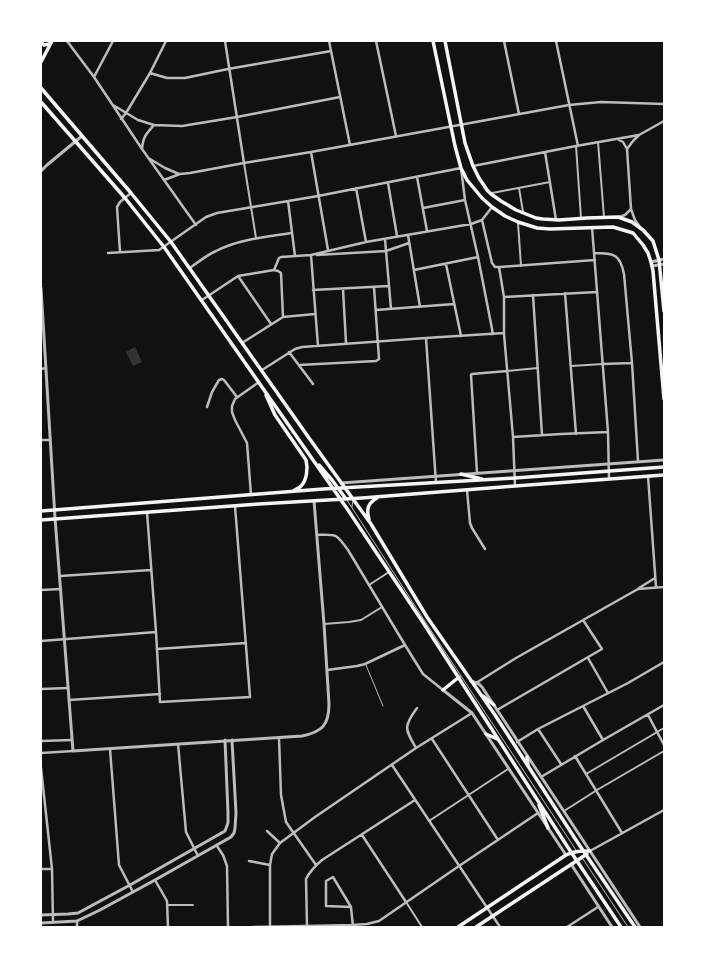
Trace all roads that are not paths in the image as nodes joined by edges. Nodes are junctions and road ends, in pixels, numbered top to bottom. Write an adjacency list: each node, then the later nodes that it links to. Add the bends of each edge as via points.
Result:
1 (42, 41): 2 (main road, via 46,45)
2 (52, 41): 14 (main road)
3 (67, 41): 17 (street)
4 (113, 41): 17 (street)
5 (166, 41): 16 (street)
6 (225, 41): 15 (street)
7 (329, 41): 13 (street)
8 (376, 41): 35 (street)
9 (433, 41): 32 (main road)
10 (445, 41): 30 (main road)
11 (504, 41): 26 (street)
12 (556, 41): 23 (street)
13 (331, 51): 15 (street); 19 (street)
14 (41, 62)
15 (228, 68): 16 (street, via 185,78 167,78); 27 (street)
16 (150, 72): 25 (street)
17 (94, 77): 22 (street)
18 (41, 88): 34 (main road)
19 (340, 97): 27 (street); 39 (street)
20 (41, 102): 37 (main road)
21 (663, 104): 23 (street, via 601,102); 24 (street)
22 (113, 105): 25 (street); 28 (street)
23 (569, 105): 26 (street); 40 (street)
24 (664, 108)
25 (126, 113): 28 (street); 31 (street)
26 (520, 114): 30 (street)
27 (237, 117): 31 (street, via 182,126); 46 (street)
28 (121, 119): 41 (street)
29 (664, 121): 33 (street)
30 (461, 124): 32 (street); 47 (main road)
31 (154, 125): 41 (street, via 144,136)
32 (451, 126): 35 (street); 48 (main road)
33 (639, 135): 36 (street); 42 (street)
34 (82, 136): 37 (street); 57 (main road)
35 (396, 136): 39 (street)
36 (617, 139): 38 (street); 42 (street, via 623,142)
37 (76, 142): 49 (street); 60 (main road)
38 (598, 142): 40 (street); 69 (street)
39 (350, 145): 43 (street)
40 (577, 146): 44 (street); 68 (street)
41 (142, 149): 45 (street)
42 (627, 150): 66 (street)
43 (311, 152): 46 (street); 59 (street)
44 (545, 152): 47 (street); 53 (street)
45 (148, 158): 50 (street); 52 (street)
46 (244, 163): 50 (street); 63 (street)
47 (473, 166): 58 (main road)
48 (461, 168): 51 (street); 62 (street); 64 (main road, via 467,180)
49 (41, 172)
50 (180, 174): 52 (street)
51 (416, 177): 54 (street); 65 (street)
52 (164, 180): 76 (street)
53 (550, 182): 56 (street); 73 (street)
54 (388, 183): 55 (street); 83 (street)
55 (356, 188): 59 (street); 87 (street)
56 (519, 188): 58 (street); 67 (street)
57 (131, 193): 60 (street); 86 (main road)
58 (491, 194): 67 (main road)
59 (318, 196): 61 (street); 90 (street)
60 (125, 198): 89 (main road); 91 (street, via 117,207)
61 (288, 200): 63 (street); 81 (street)
62 (465, 200): 65 (street); 75 (street)
63 (251, 207): 76 (street, via 217,213); 84 (street)
64 (492, 207): 72 (street); 74 (main road)
65 (423, 208): 80 (street)
66 (631, 209): 70 (street, via 625,216); 79 (street)
67 (524, 214): 73 (main road)
68 (581, 218): 69 (main road); 71 (main road)
69 (604, 218): 70 (main road)
70 (618, 218): 79 (main road, via 632,222)
71 (572, 219): 73 (main road); 78 (main road)
72 (482, 220): 75 (street); 106 (street, via 492,263)
73 (556, 220)
74 (518, 222): 78 (main road, via 550,230); 104 (street)
75 (471, 224): 80 (street); 97 (street)
76 (196, 225): 86 (street)
77 (592, 227): 78 (main road); 94 (street); 101 (main road, via 613,226 633,233 643,245)
78 (572, 228)
79 (643, 230): 100 (main road, via 652,241)
80 (428, 231): 82 (street)
81 (292, 233): 84 (street); 96 (street)
82 (408, 235): 83 (street); 88 (street)
83 (397, 236): 85 (street)
84 (256, 238): 107 (street, via 214,251)
85 (385, 239): 87 (street); 92 (street)
86 (171, 242): 89 (street); 107 (main road)
87 (366, 242): 90 (street)
88 (409, 243): 92 (street); 109 (street)
89 (164, 247): 91 (street, via 159,250); 122 (main road)
90 (328, 250): 95 (street)
91 (120, 252): 93 (street)
92 (386, 252): 95 (street); 112 (street)
93 (108, 253)
94 (594, 254): 99 (street); 140 (street, via 614,255 622,265)
95 (311, 255): 96 (street); 115 (street)
96 (295, 256): 108 (street, via 279,258)
97 (478, 257): 102 (street); 132 (street)
98 (664, 259): 100 (street)
99 (595, 260): 104 (street); 116 (street)
100 (659, 260): 101 (street); 103 (main road)
101 (651, 262): 105 (main road)
102 (446, 264): 109 (street); 123 (street)
103 (662, 265): 105 (street); 127 (main road)
104 (521, 266): 106 (street)
105 (652, 266): 153 (main road)
106 (499, 267): 121 (street)
107 (190, 268): 118 (main road)
108 (274, 270): 110 (street); 129 (street, via 281,274)
109 (414, 270): 124 (street)
110 (238, 276): 118 (street); 130 (street)
111 (374, 286): 112 (street); 114 (street); 126 (street)
112 (389, 286): 125 (street)
113 (41, 288): 120 (street)
114 (343, 288): 115 (street); 137 (street)
115 (313, 290): 128 (street)
116 (597, 292): 117 (street); 141 (street)
117 (565, 294): 119 (street); 143 (street)
118 (209, 295): 122 (street); 136 (main road)
119 (533, 295): 121 (street); 145 (street)
120 (41, 297): 144 (street)
121 (504, 297): 131 (street)
122 (202, 300): 149 (main road)
123 (454, 304): 124 (street); 133 (street)
124 (420, 307): 125 (street)
125 (391, 309): 126 (street)
126 (376, 310): 135 (street)
127 (664, 311)
128 (315, 314): 129 (street); 138 (street)
129 (284, 316): 130 (street)
130 (271, 324): 136 (street)
131 (504, 333): 132 (street); 148 (street)
132 (493, 334): 133 (street)
133 (461, 336): 134 (street)
134 (426, 338): 135 (street); 171 (street)
135 (377, 342): 137 (street); 142 (street, via 376,361)
136 (242, 343): 147 (main road)
137 (346, 343): 138 (street)
138 (318, 346): 139 (street, via 302,347)
139 (290, 352): 142 (street); 147 (street)
140 (632, 362): 141 (street); 163 (street)
141 (603, 364): 143 (street); 155 (street)
142 (299, 365): 150 (street)
143 (571, 366): 156 (street)
144 (46, 368): 146 (street); 160 (street)
145 (538, 368): 148 (street); 157 (street)
146 (41, 369)
147 (262, 370): 178 (main road)
148 (508, 371): 158 (street); 168 (street, via 471,375)
149 (259, 382): 151 (main road); 152 (street)
150 (312, 384)
151 (263, 389): 161 (main road); 185 (main road, via 275,415 306,460 304,481)
152 (237, 397): 154 (street, via 224,380 219,380); 188 (street, via 232,412 246,443)
153 (664, 399)
154 (208, 407)
155 (608, 432): 156 (street); 164 (street)
156 (576, 434): 157 (street)
157 (542, 435): 158 (street)
158 (513, 437): 166 (street)
159 (41, 440): 160 (street)
160 (51, 440): 198 (street)
161 (308, 452): 181 (main road); 182 (main road)
162 (664, 460): 163 (street)
163 (638, 461): 164 (street)
164 (608, 463): 166 (street); 167 (street)
165 (664, 467): 167 (main road)
166 (515, 470): 168 (street); 173 (street)
167 (609, 471): 173 (main road); 174 (street)
168 (477, 473): 169 (street)
169 (461, 474): 171 (street); 175 (main road)
170 (664, 475): 172 (main road)
171 (436, 476): 177 (street); 178 (street)
172 (648, 476): 174 (main road); 208 (street)
173 (515, 478): 175 (main road); 180 (street)
174 (609, 479): 180 (main road)
175 (487, 480): 176 (main road)
176 (466, 481): 177 (main road); 184 (main road)
177 (436, 482): 179 (main road)
178 (341, 483): 183 (main road)
179 (425, 483): 183 (main road); 186 (main road)
180 (515, 486): 184 (main road)
181 (333, 488): 182 (main road); 185 (main road); 190 (main road)
182 (338, 488): 183 (main road); 191 (main road)
183 (345, 488): 192 (main road)
184 (466, 490): 186 (main road); 204 (street, via 470,523)
185 (292, 492): 187 (main road)
186 (425, 493): 189 (main road)
187 (260, 494): 188 (main road); 194 (main road)
188 (251, 495): 198 (main road)
189 (380, 497): 192 (main road); 202 (main road, via 367,508)
190 (341, 499): 191 (main road); 193 (main road); 206 (main road)
191 (346, 499): 192 (main road); 196 (lane)
192 (353, 499): 196 (lane); 202 (main road)
193 (314, 501): 194 (main road); 203 (street)
194 (260, 504): 195 (main road)
195 (235, 506): 199 (main road); 221 (street)
196 (352, 508): 296 (lane)
197 (41, 510): 198 (main road)
198 (55, 510): 200 (street)
199 (147, 512): 200 (main road); 205 (street)
200 (55, 518): 201 (main road); 207 (street)
201 (41, 520)
202 (370, 522): 229 (main road, via 427,616)
203 (316, 535): 209 (street, via 328,534 340,538); 217 (street)
204 (485, 549)
205 (152, 570): 207 (street); 218 (street)
206 (389, 572): 209 (street); 228 (main road)
207 (60, 576): 212 (street)
208 (656, 578): 210 (street); 213 (street)
209 (369, 585): 215 (street)
210 (656, 587): 211 (street); 213 (street)
211 (664, 587)
212 (61, 589): 214 (street); 219 (street)
213 (638, 589): 216 (street)
214 (41, 590)
215 (382, 607): 217 (street, via 361,620); 222 (street)
216 (582, 620): 224 (street, via 602,649); 230 (street)
217 (324, 624): 227 (street)
218 (156, 632): 219 (street); 223 (street)
219 (64, 638): 220 (street); 231 (street)
220 (41, 641)
221 (246, 643): 223 (street); 236 (street, via 250,698 160,702)
222 (405, 645): 226 (street); 233 (street, via 423,674)
223 (157, 649): 236 (street)
224 (588, 658): 235 (street); 243 (street)
225 (664, 662): 235 (street)
226 (365, 664): 227 (street); 240 (lane)
227 (327, 670): 250 (street, via 329,714 325,725 311,734)
228 (459, 677): 233 (main road); 252 (main road)
229 (470, 680): 230 (street); 234 (main road)
230 (476, 683): 238 (street, via 482,687)
231 (68, 688): 232 (street); 237 (street)
232 (41, 689)
233 (443, 690): 244 (street)
234 (478, 691): 238 (main road); 270 (main road)
235 (608, 693): 241 (street)
236 (160, 694): 237 (street)
237 (69, 700): 253 (street)
238 (494, 705): 243 (street)
239 (664, 705): 245 (street)
240 (382, 706)
241 (583, 706): 247 (street); 256 (street)
242 (417, 708): 261 (street, via 407,725 408,734)
243 (497, 710): 258 (street)
244 (472, 713): 249 (street); 251 (street)
245 (648, 714): 248 (street); 256 (street)
246 (664, 728): 248 (street)
247 (538, 729): 258 (street); 268 (street)
248 (657, 732): 260 (street); 273 (street)
249 (486, 734): 252 (main road); 272 (street)
250 (279, 738): 255 (street); 289 (street, via 281,795 286,822)
251 (432, 739): 261 (street); 276 (street)
252 (498, 739): 277 (main road)
253 (72, 740): 257 (street); 263 (street)
254 (225, 740): 255 (street); 259 (street); 285 (street)
255 (232, 740): 287 (street)
256 (603, 740): 266 (street)
257 (41, 741)
258 (517, 742): 267 (street)
259 (178, 744): 262 (street); 295 (street, via 186,832)
260 (664, 745)
261 (416, 748): 269 (street)
262 (110, 749): 263 (street); 314 (street, via 119,865)
263 (73, 751): 265 (street)
264 (664, 751): 275 (street)
265 (41, 753)
266 (574, 756): 268 (street); 273 (street)
267 (527, 757): 270 (main road); 274 (street)
268 (561, 764): 274 (street)
269 (392, 765): 280 (street); 289 (street)
270 (528, 766): 299 (main road)
271 (41, 768): 278 (street)
272 (508, 770): 276 (street); 283 (street)
273 (586, 774): 275 (street)
274 (541, 777): 282 (street)
275 (597, 790): 282 (street); 290 (street)
276 (469, 795): 284 (street); 292 (street)
277 (537, 798): 286 (main road); 298 (main road)
278 (45, 799): 279 (street); 310 (street)
279 (41, 800)
280 (415, 800): 284 (street); 291 (street)
281 (664, 810): 290 (street)
282 (564, 811): 297 (street)
283 (538, 813): 286 (street); 292 (street)
284 (429, 821): 309 (street)
285 (227, 827): 287 (street); 295 (street, via 225,831)
286 (548, 828): 300 (street)
287 (235, 829): 294 (street, via 231,836)
288 (267, 831): 293 (street)
289 (293, 832): 293 (street); 308 (street)
290 (622, 833): 297 (street)
291 (362, 835): 308 (street); 316 (street)
292 (498, 840): 309 (street)
293 (280, 842): 307 (street, via 272,854)
294 (216, 846): 301 (street); 335 (street, via 227,866)
295 (194, 848): 301 (street); 306 (street)
296 (577, 851): 298 (main road); 299 (main road)
297 (590, 851): 299 (main road); 346 (street)
298 (572, 852): 300 (main road); 303 (main road)
299 (585, 852): 302 (main road); 345 (main road)
300 (566, 855): 322 (main road)
301 (198, 856): 312 (street)
302 (581, 858): 303 (main road); 344 (lane)
303 (577, 860): 305 (main road); 343 (main road)
304 (249, 861): 307 (street)
305 (571, 864): 321 (street); 326 (main road)
306 (165, 865): 312 (street); 314 (street)
307 (270, 865): 330 (street)
308 (316, 865): 331 (street, via 306,879)
309 (459, 866): 316 (street); 322 (street)
310 (52, 869): 311 (street); 325 (street)
311 (41, 870)
312 (169, 872): 313 (street)
313 (155, 880): 315 (street); 319 (street)
314 (130, 885): 315 (street); 317 (street)
315 (134, 892): 323 (street)
316 (406, 902): 332 (street, via 379,921); 337 (street)
317 (96, 904): 323 (street); 325 (street, via 78,913)
318 (192, 904): 319 (street)
319 (168, 905): 334 (street)
320 (351, 907): 320 (street, via 333,877 326,882 326,906); 332 (street)
321 (598, 907): 341 (street); 342 (street)
322 (487, 908): 326 (street); 338 (main road)
323 (100, 910): 327 (street)
324 (41, 914): 325 (street)
325 (53, 914): 328 (street)
326 (492, 916): 339 (main road); 340 (street)
327 (77, 921): 328 (street); 333 (street)
328 (53, 922): 329 (street)
329 (41, 923)
330 (270, 926): 331 (street); 336 (street)
331 (307, 926): 332 (street)
332 (353, 926)
333 (77, 927)
334 (168, 927)
335 (228, 927)
336 (254, 927)
337 (422, 927)
338 (458, 927)
339 (476, 927)
340 (500, 927)
341 (568, 927)
342 (612, 927)
343 (621, 927)
344 (628, 927)
345 (635, 927)
346 (640, 927)

